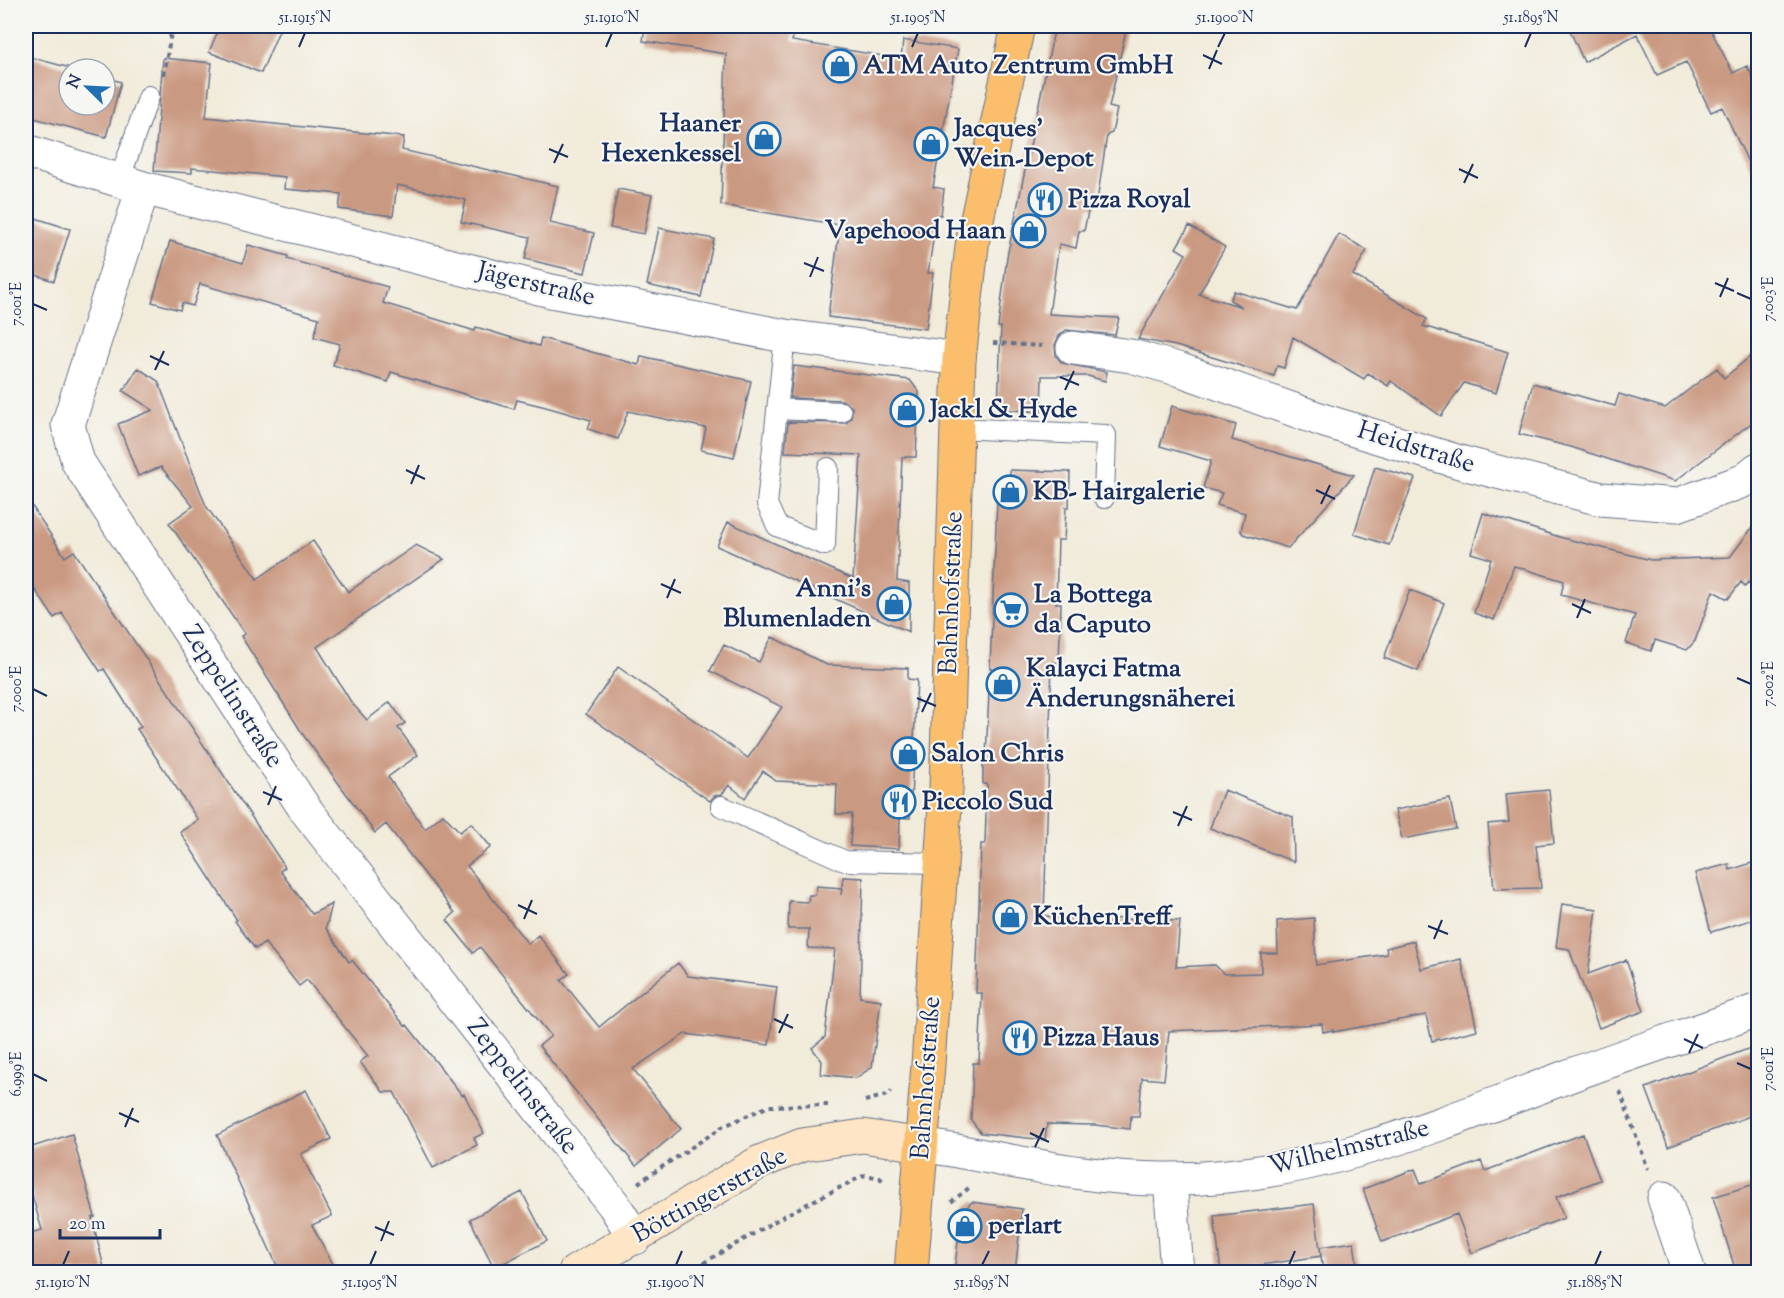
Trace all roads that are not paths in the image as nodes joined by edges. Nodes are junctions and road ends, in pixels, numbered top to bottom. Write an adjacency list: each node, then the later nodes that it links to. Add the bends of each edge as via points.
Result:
1 (1018, 26): 7 (main road, Bahnhofstraße, via 973,238)
2 (149, 96): 4 (lane)
3 (26, 151): 4 (street, Jägerstraße)
4 (131, 185): 5 (street, Jägerstraße, via 551,291); 20 (street, Zeppelinstraße, via 68,425 78,462 305,809 614,1205)
5 (785, 336): 7 (street, Jägerstraße); 8 (lane)
6 (1073, 348): 12 (street, Heidstraße, via 1131,356 1181,370 1325,421 1601,500 1677,505 1743,481)
7 (960, 351): 10 (main road, Bahnhofstraße)
8 (777, 409): 9 (lane); 11 (lane, via 767,504 777,526 825,545)
9 (841, 412)
10 (957, 428): 13 (lane, via 1106,435); 15 (main road, Bahnhofstraße)
11 (828, 468)
12 (1758, 469)
13 (1104, 498)
14 (721, 806): 15 (lane, via 845,861)
15 (941, 864): 17 (main road, Bahnhofstraße)
16 (1758, 1010): 18 (street, Wilhelmstraße, via 1410,1136 1286,1170)
17 (922, 1145): 18 (street, Wilhelmstraße, via 1086,1174); 20 (main road, Böttingerstraße, via 863,1136 802,1145 760,1162); 22 (main road, Bahnhofstraße)
18 (1170, 1179): 23 (street)
19 (1658, 1189): 24 (street)
20 (635, 1238): 21 (main road, Böttingerstraße)
21 (576, 1272)
22 (911, 1272)
23 (1177, 1272)
24 (1689, 1272)

